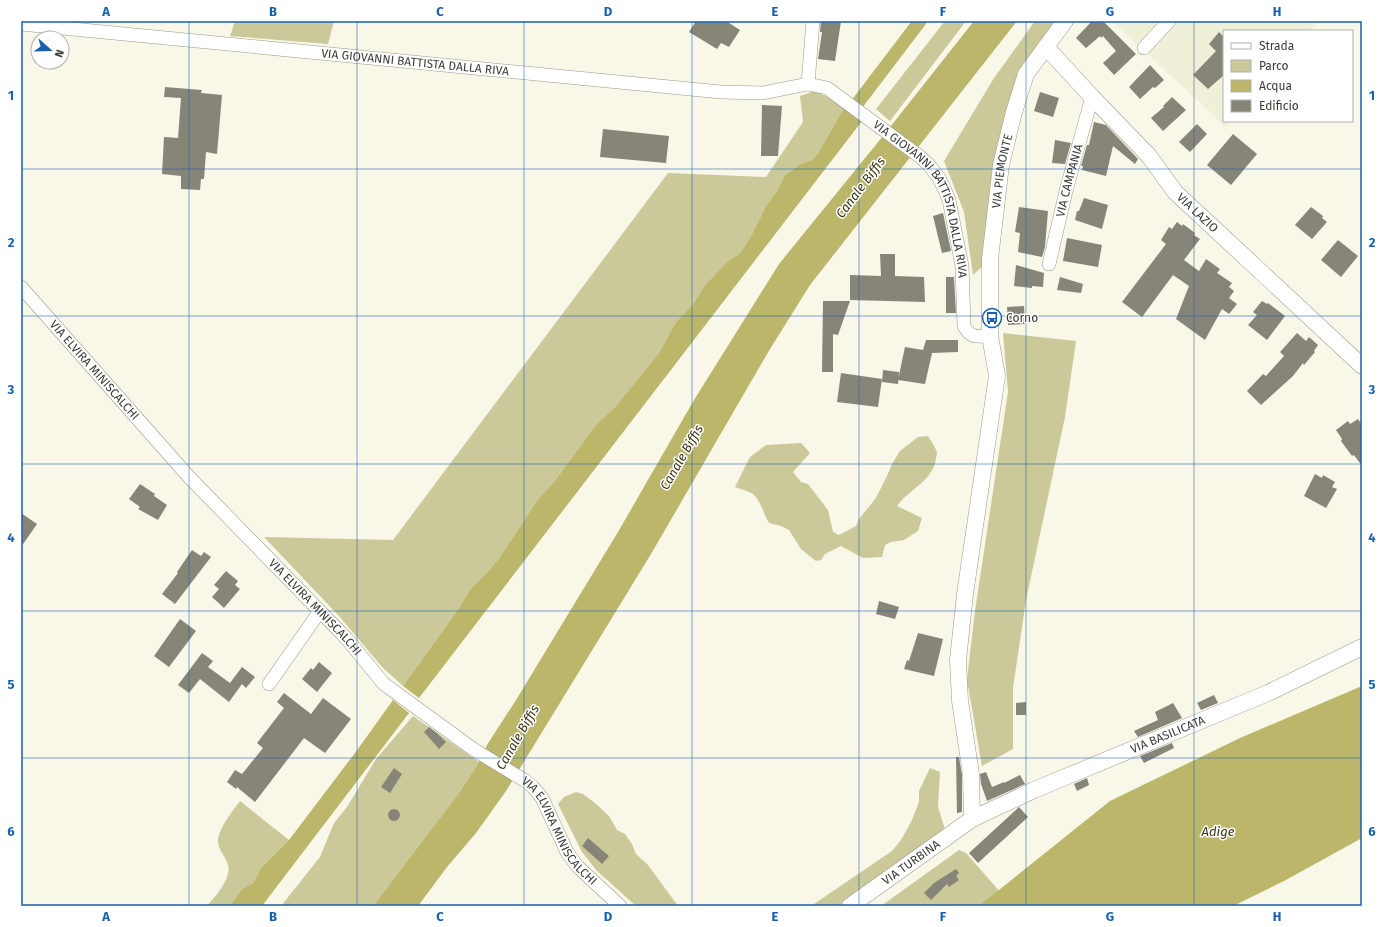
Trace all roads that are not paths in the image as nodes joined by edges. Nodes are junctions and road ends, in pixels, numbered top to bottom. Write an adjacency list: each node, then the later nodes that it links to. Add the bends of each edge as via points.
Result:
1 (813, 21): 7 (street)
2 (1065, 21): 5 (street, VIA PIEMONTE)
3 (1169, 21): 6 (street)
4 (21, 24): 7 (street, VIA GIOVANNI BATTISTA DALLA RIVA, via 721,92 763,93)
5 (1046, 47): 8 (street, VIA LAZIO); 11 (street, VIA PIEMONTE, via 1026,74 1001,165 990,259)
6 (1144, 48)
7 (808, 84): 11 (street, VIA GIOVANNI BATTISTA DALLA RIVA, via 827,88 845,100 919,156 939,178 949,200 962,266 964,326 968,333 974,336)
8 (1092, 97): 9 (street, VIA CAMPANIA, via 1067,187); 12 (street, VIA LAZIO, via 1149,156 1175,192)
9 (1050, 264)
10 (21, 287): 13 (street, VIA ELVIRA MINISCALCHI, via 189,477)
11 (990, 336): 16 (street, VIA PIEMONTE, via 997,376 965,594 958,660 960,701 971,774)
12 (1362, 366)
13 (320, 611): 15 (street); 17 (street, VIA ELVIRA MINISCALCHI, via 384,684 473,749 533,787 542,798 567,852 577,866)
14 (1362, 647): 16 (street, VIA BASILICATA, via 1268,693 1034,790)
15 (269, 684)
16 (972, 819): 18 (street, VIA TURBINA)
17 (620, 906)
18 (850, 906)

